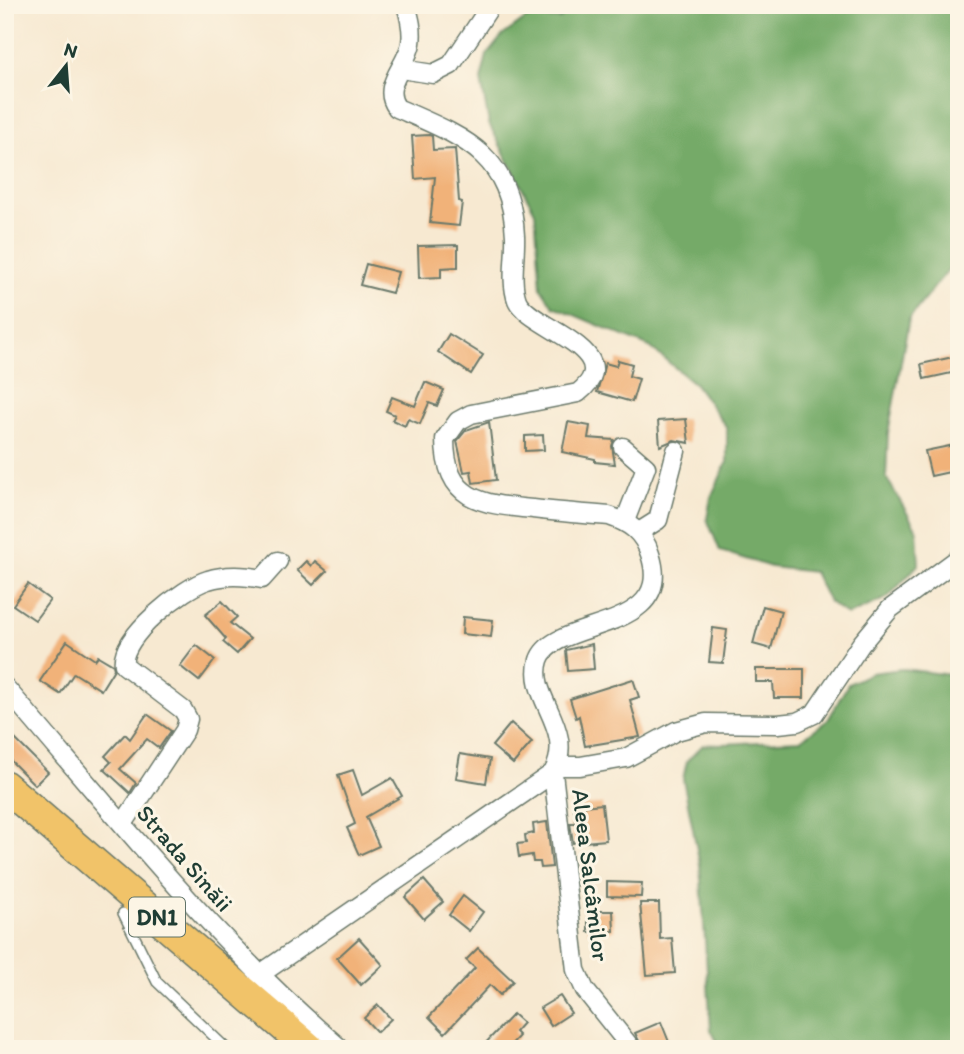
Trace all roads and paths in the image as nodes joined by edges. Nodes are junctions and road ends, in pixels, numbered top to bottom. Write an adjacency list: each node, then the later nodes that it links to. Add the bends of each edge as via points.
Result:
1 (407, 5): 3 (street, via 412,31)
2 (491, 5): 3 (street, via 451,65 433,74)
3 (401, 69): 6 (street, via 390,93 397,108 456,133 490,162 510,199 517,299 525,312 580,348 591,363 587,386 578,393 471,414 458,421 445,439 448,470 463,492 486,504 609,516)
4 (623, 447): 6 (street, via 646,467)
5 (676, 451): 6 (street, via 658,520)
6 (632, 527): 10 (street, Aleea Salcâmilor, via 652,557 653,572 643,602 627,615 555,642 540,658 540,684 561,744)
7 (959, 558): 10 (street, via 890,609 814,714 778,724 706,723 676,731 626,758)
8 (278, 561): 13 (street, via 261,579 230,575 184,590 149,620 127,649 124,665 183,710 188,719)
9 (5, 687): 13 (street, Strada Sinăii)
10 (555, 770): 15 (street); 20 (street, Aleea Salcâmilor, via 576,970 585,990)
11 (5, 786): 18 (highway, DN1)
12 (5, 812): 14 (highway, DN1)
13 (123, 824): 15 (street, Strada Sinăii)
14 (123, 913): 16 (lane, via 158,982); 17 (highway, DN1)
15 (259, 975): 19 (street, Strada Sinăii)
16 (227, 1049)
17 (281, 1049)
18 (310, 1049)
19 (341, 1049)
20 (632, 1049)

